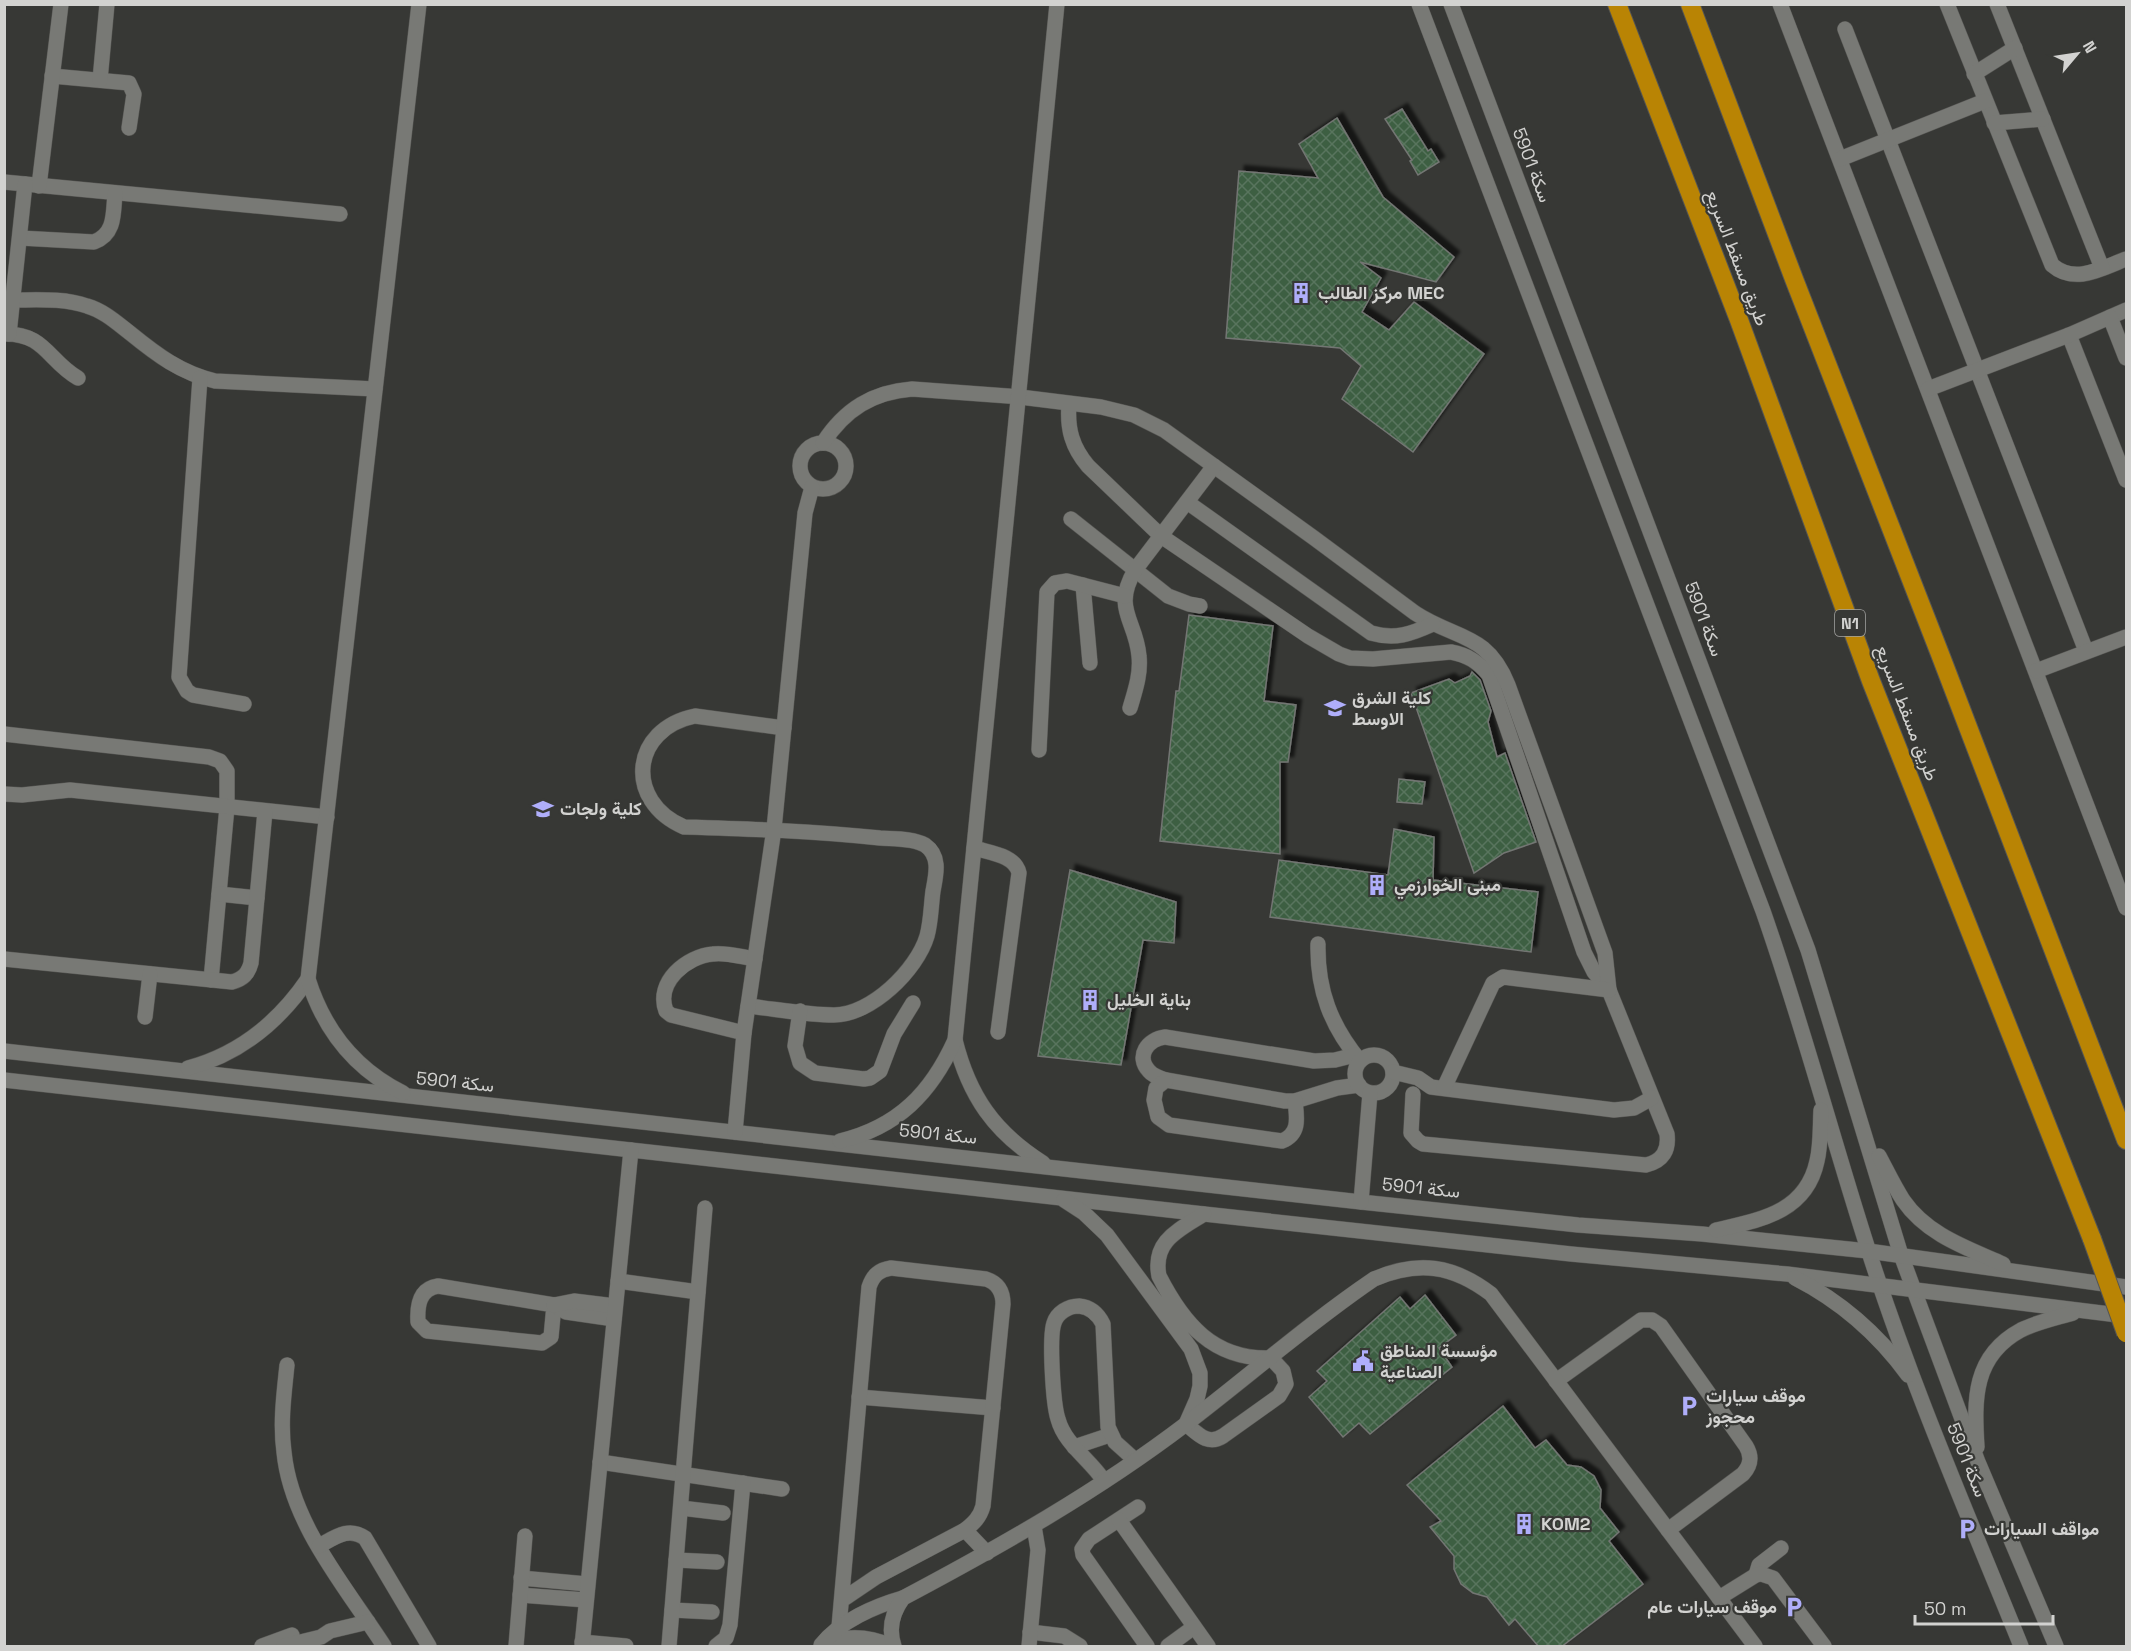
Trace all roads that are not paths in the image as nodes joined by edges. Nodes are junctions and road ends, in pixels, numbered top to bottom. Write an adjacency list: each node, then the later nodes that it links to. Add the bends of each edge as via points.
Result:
1 (61, 4): 15 (street)
2 (107, 4): 16 (street)
3 (419, 4): 39 (street)
4 (1057, 4): 41 (street)
5 (1419, 4): 100 (street, سكة 5901, via 1763,911)
6 (1450, 4): 102 (street, سكة 5901, via 1795,911)
7 (1617, 4): 126 (highway, طريق مسقط السريع / N1, bridge, via 1739,320 1871,681)
8 (1690, 4): 104 (highway)
9 (1780, 4): 22 (street)
10 (1947, 4): 14 (street)
11 (1997, 4): 13 (street)
12 (1845, 29): 21 (street)
13 (2015, 48): 14 (street); 18 (street)
14 (1974, 74): 17 (street)
15 (52, 76): 16 (street); 24 (street)
16 (100, 80): 20 (street, via 132,86)
17 (1984, 101): 19 (street); 21 (street)
18 (2043, 119): 19 (street); 29 (street)
19 (1994, 123): 29 (street, via 2052,265 2071,275)
20 (129, 128)
21 (1888, 140): 22 (street); 36 (street)
22 (1839, 159): 40 (street)
23 (4, 182): 24 (street)
24 (32, 185): 25 (street); 27 (street)
25 (115, 193): 26 (street); 27 (street, via 112,225 100,240)
26 (339, 214)
27 (20, 238): 30 (street)
28 (2127, 259): 29 (street)
29 (2103, 268)
30 (13, 300): 33 (street); 38 (street, via 65,301 89,306 110,317 174,366)
31 (2127, 310): 32 (street)
32 (2110, 317): 34 (street); 35 (street)
33 (7, 334): 37 (street, via 37,341)
34 (2069, 335): 36 (street); 45 (street)
35 (2127, 358)
36 (1977, 370): 40 (street); 56 (street)
37 (78, 378)
38 (200, 378): 39 (street); 60 (street, via 179,677 193,695)
39 (375, 389): 68 (street)
40 (1928, 389): 59 (street)
41 (1020, 397): 42 (street); 43 (street, via 897,390 854,408); 70 (street)
42 (1069, 404): 44 (street, via 1134,415 1164,430); 49 (street, via 1069,431 1079,456)
43 (823, 442): 46 (street, via 814,444 801,456 801,474); 46 (street, via 844,455 846,472 836,486 820,490)
44 (1214, 466): 47 (street); 54 (street)
45 (2127, 480)
46 (812, 487): 62 (street, via 805,513)
47 (1187, 502): 49 (street); 54 (street, via 1371,633 1402,636)
48 (1071, 519): 50 (street)
49 (1161, 536): 50 (street); 57 (street, via 1339,654 1373,659)
50 (1135, 570): 52 (street); 53 (street, via 1168,596)
51 (1083, 585): 52 (street); 58 (street); 64 (street, via 1055,583 1046,598)
52 (1125, 596): 61 (street, via 1126,614 1140,657)
53 (1200, 606)
54 (1437, 626): 57 (street); 80 (street, via 1484,647 1503,671 1605,953)
55 (2127, 637): 56 (street)
56 (2086, 651): 59 (street)
57 (1439, 653): 80 (street, via 1451,652 1473,659 1490,675 1584,952)
58 (1090, 663)
59 (2036, 670): 73 (street)
60 (243, 704)
61 (1130, 708)
62 (784, 728): 69 (street); 69 (street, via 710,717 682,719 657,734 644,759 645,788 651,801 678,824)
63 (4, 734): 66 (street, via 215,758 227,771)
64 (1040, 750)
65 (4, 794): 66 (street, via 70,790)
66 (227, 807): 67 (street); 71 (street)
67 (265, 811): 68 (street); 72 (street)
68 (327, 816): 78 (street)
69 (774, 829): 76 (street); 83 (street, via 920,843 931,851 936,864 927,935 899,981 880,997 848,1012 836,1015)
70 (974, 848): 85 (street, via 1011,860 1019,873); 87 (street)
71 (219, 894): 72 (street); 79 (street)
72 (257, 898): 79 (street, via 247,974 232,982)
73 (2127, 908)
74 (1318, 944): 89 (street, via 1319,976 1326,1007)
75 (4, 959): 77 (street)
76 (755, 959): 82 (street); 86 (street, via 716,953 693,959 671,978 664,998 666,1011 671,1014)
77 (150, 974): 79 (street); 84 (street)
78 (308, 979): 90 (street, via 263,1031 224,1056); 98 (street, via 326,1022 346,1049 371,1073)
79 (211, 980)
80 (1609, 990): 95 (street, via 1497,979); 99 (street)
81 (913, 1003): 83 (street, via 894,1034 880,1071 864,1079 815,1073 804,1067 795,1052)
82 (748, 1006): 83 (street); 86 (street)
83 (800, 1011)
84 (145, 1017)
85 (998, 1032)
86 (744, 1033): 103 (street)
87 (955, 1040): 105 (street, via 945,1062 916,1101 877,1128); 107 (street, via 969,1084 994,1123)
88 (4, 1050): 90 (street, سكة 5901)
89 (1358, 1058): 91 (street, via 1377,1055 1388,1061); 93 (street, via 1314,1061 1157,1038 1146,1048 1144,1063 1154,1076); 96 (street, via 1355,1073)
90 (181, 1070): 98 (street, سكة 5901)
91 (1393, 1072): 94 (street); 95 (street, via 1418,1077)
92 (4, 1080): 106 (street)
93 (1166, 1080): 101 (street); 101 (street, via 1156,1088 1154,1100 1158,1117 1169,1125 1282,1141 1296,1128)
94 (1386, 1088): 96 (street, via 1376,1093); 97 (street)
95 (1437, 1088): 97 (street); 99 (street, via 1614,1110 1634,1108)
96 (1364, 1089): 101 (street, via 1337,1088); 109 (street)
97 (1413, 1094): 99 (street, via 1411,1133 1423,1144 1646,1166 1661,1158 1668,1142)
98 (410, 1096): 103 (street, سكة 5901)
99 (1652, 1098)
100 (1822, 1098): 112 (street, via 1816,1164 1804,1191 1769,1217); 113 (street, سكة 5901)
101 (1295, 1101)
102 (1862, 1121): 114 (street, سكة 5901); 115 (street, via 1913,1213 1936,1233)
103 (735, 1132): 105 (street, سكة 5901)
104 (2127, 1140)
105 (832, 1143): 107 (street, سكة 5901)
106 (631, 1150): 108 (street); 117 (street)
107 (1047, 1166): 109 (street, سكة 5901)
108 (1059, 1197): 111 (street); 133 (street, via 1107,1235 1191,1349 1200,1386)
109 (1361, 1202): 112 (street, سكة 5901)
110 (705, 1208): 121 (street)
111 (1204, 1214): 116 (street); 127 (street, via 1161,1246 1156,1266 1159,1276 1193,1328 1204,1338 1228,1352)
112 (1702, 1234): 113 (street, سكة 5901)
113 (1868, 1251): 114 (street, سكة 5901); 118 (street, سكة 5901)
114 (1901, 1255): 115 (street, سكة 5901); 120 (street, سكة 5901)
115 (2019, 1272): 119 (street, سكة 5901)
116 (1787, 1274): 118 (street); 130 (street, via 1830,1298 1862,1324)
117 (618, 1281): 121 (street); 124 (street)
118 (1881, 1287): 120 (street); 130 (street, سكة 5901)
119 (2127, 1287)
120 (1914, 1291): 123 (street); 138 (street, سكة 5901)
121 (698, 1292): 139 (street)
122 (554, 1305): 122 (street, via 438,1286 422,1294 418,1319 427,1330 542,1343 553,1332); 124 (street, via 566,1312)
123 (2081, 1310): 125 (street); 138 (street, via 2022,1330 2002,1344 1987,1363 1976,1393)
124 (614, 1313): 137 (street)
125 (2127, 1316)
126 (2127, 1333)
127 (1271, 1358): 129 (street, via 1374,1279 1403,1269 1435,1268 1465,1276 1491,1294); 133 (street); 133 (street, via 1286,1377 1279,1396 1219,1439 1204,1439)
128 (287, 1365): 151 (street, via 282,1432 287,1474 301,1514)
129 (1556, 1381): 149 (street); 149 (street, via 1641,1320 1652,1320 1661,1326 1750,1457 1743,1474)
130 (1916, 1385): 186 (street, سكة 5901)
131 (859, 1397): 132 (street); 132 (street, via 869,1287 876,1273 891,1268 986,1279 998,1286 1003,1304); 163 (street)
132 (993, 1408): 148 (street, via 983,1506 977,1520)
133 (1186, 1424): 136 (street)
134 (1110, 1435): 135 (street); 135 (street, via 1103,1324 1094,1312 1074,1306 1056,1318 1052,1332 1057,1417); 136 (street)
135 (1074, 1447): 140 (street)
136 (1135, 1460): 140 (street)
137 (600, 1462): 139 (street); 158 (street)
138 (1978, 1462): 187 (street, سكة 5901)
139 (683, 1474): 141 (street); 144 (street)
140 (1104, 1481): 147 (street)
141 (743, 1483): 142 (street); 178 (street, via 730,1624 726,1638)
142 (782, 1489)
143 (1138, 1507): 146 (street)
144 (681, 1508): 145 (street); 154 (street)
145 (723, 1513)
146 (1119, 1520): 168 (street); 181 (street, via 1089,1539 1082,1549 1083,1555)
147 (1034, 1526): 153 (street); 169 (street, via 1038,1550)
148 (965, 1530): 153 (street); 163 (street, via 876,1577)
149 (1668, 1530): 161 (street)
150 (525, 1536): 157 (street)
151 (319, 1546): 166 (street); 174 (street, via 346,1532 365,1538)
152 (1781, 1548): 156 (street, via 1759,1565)
153 (987, 1553): 160 (street)
154 (676, 1560): 155 (street); 164 (street)
155 (717, 1562)
156 (1756, 1575): 161 (street); 185 (street, via 1767,1575 1777,1581)
157 (521, 1578): 158 (street); 159 (street)
158 (587, 1584): 162 (street)
159 (520, 1595): 162 (street); 175 (street)
160 (903, 1598): 167 (street); 179 (street, via 892,1616)
161 (1719, 1598): 184 (street)
162 (586, 1600): 170 (street)
163 (842, 1600): 167 (street)
164 (672, 1610): 165 (street); 177 (street)
165 (712, 1612)
166 (368, 1622): 171 (street, via 285,1637); 173 (street)
167 (839, 1627): 172 (street)
168 (1194, 1627): 182 (street); 183 (street)
169 (1029, 1640): 180 (street, via 1064,1636)
170 (582, 1644): 176 (street)
171 (274, 1646)
172 (820, 1646): 179 (street, via 858,1637)
173 (384, 1647)
174 (429, 1647)
175 (516, 1647)
176 (626, 1647)
177 (669, 1647)
178 (716, 1647)
179 (892, 1647)
180 (1080, 1647)
181 (1147, 1647)
182 (1168, 1647)
183 (1208, 1647)
184 (1755, 1647)
185 (1824, 1647)
186 (2020, 1647)
187 (2056, 1647)

